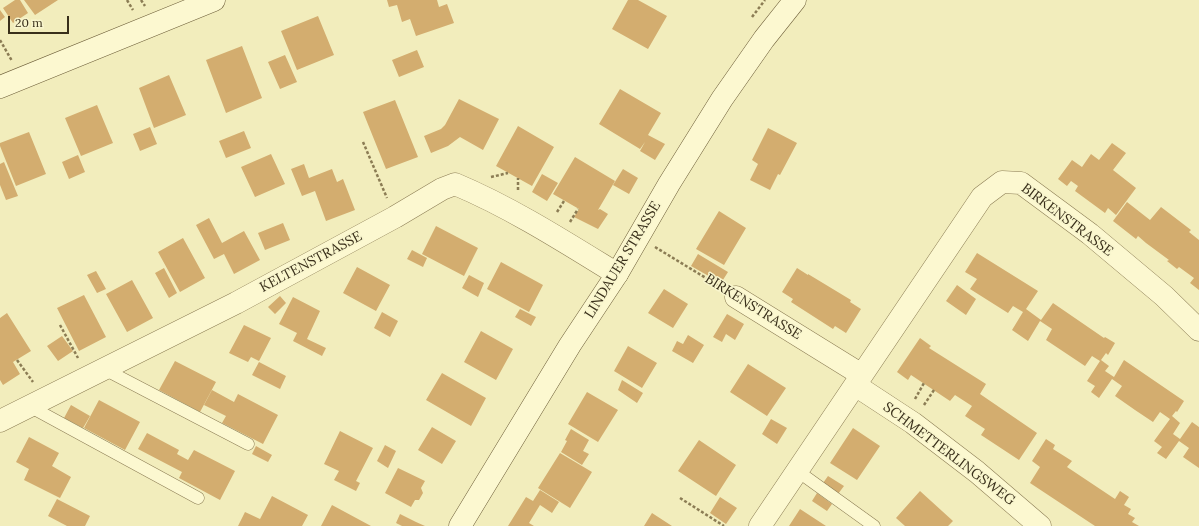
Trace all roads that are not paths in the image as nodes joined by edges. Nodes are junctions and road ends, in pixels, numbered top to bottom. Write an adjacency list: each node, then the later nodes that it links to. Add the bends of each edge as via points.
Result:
1 (214, 0): 3 (street)
2 (795, 0): 4 (street, LINDAUER STRASSE, via 722,99)
3 (0, 87)
4 (617, 274): 7 (street, KELTENSTRASSE, via 561,239 477,193 455,184 236,303); 14 (street, LINDAUER STRASSE, via 570,344)
5 (736, 297): 8 (street, BIRKENSTRASSE)
6 (1199, 330): 8 (street, BIRKENSTRASSE, via 1164,296 1090,234 1021,183 1002,182 982,197)
7 (96, 372): 9 (street, KELTENSTRASSE); 11 (lane)
8 (858, 380): 12 (street, BIRKENSTRASSE); 17 (street, SCHMETTERLINGSWEG, via 977,472)
9 (37, 402): 10 (street, KELTENSTRASSE); 13 (lane)
10 (0, 422)
11 (248, 444)
12 (796, 470): 15 (street, BIRKENSTRASSE); 16 (lane)
13 (198, 498)
14 (460, 526)
15 (760, 526)
16 (874, 526)
17 (1040, 526)

